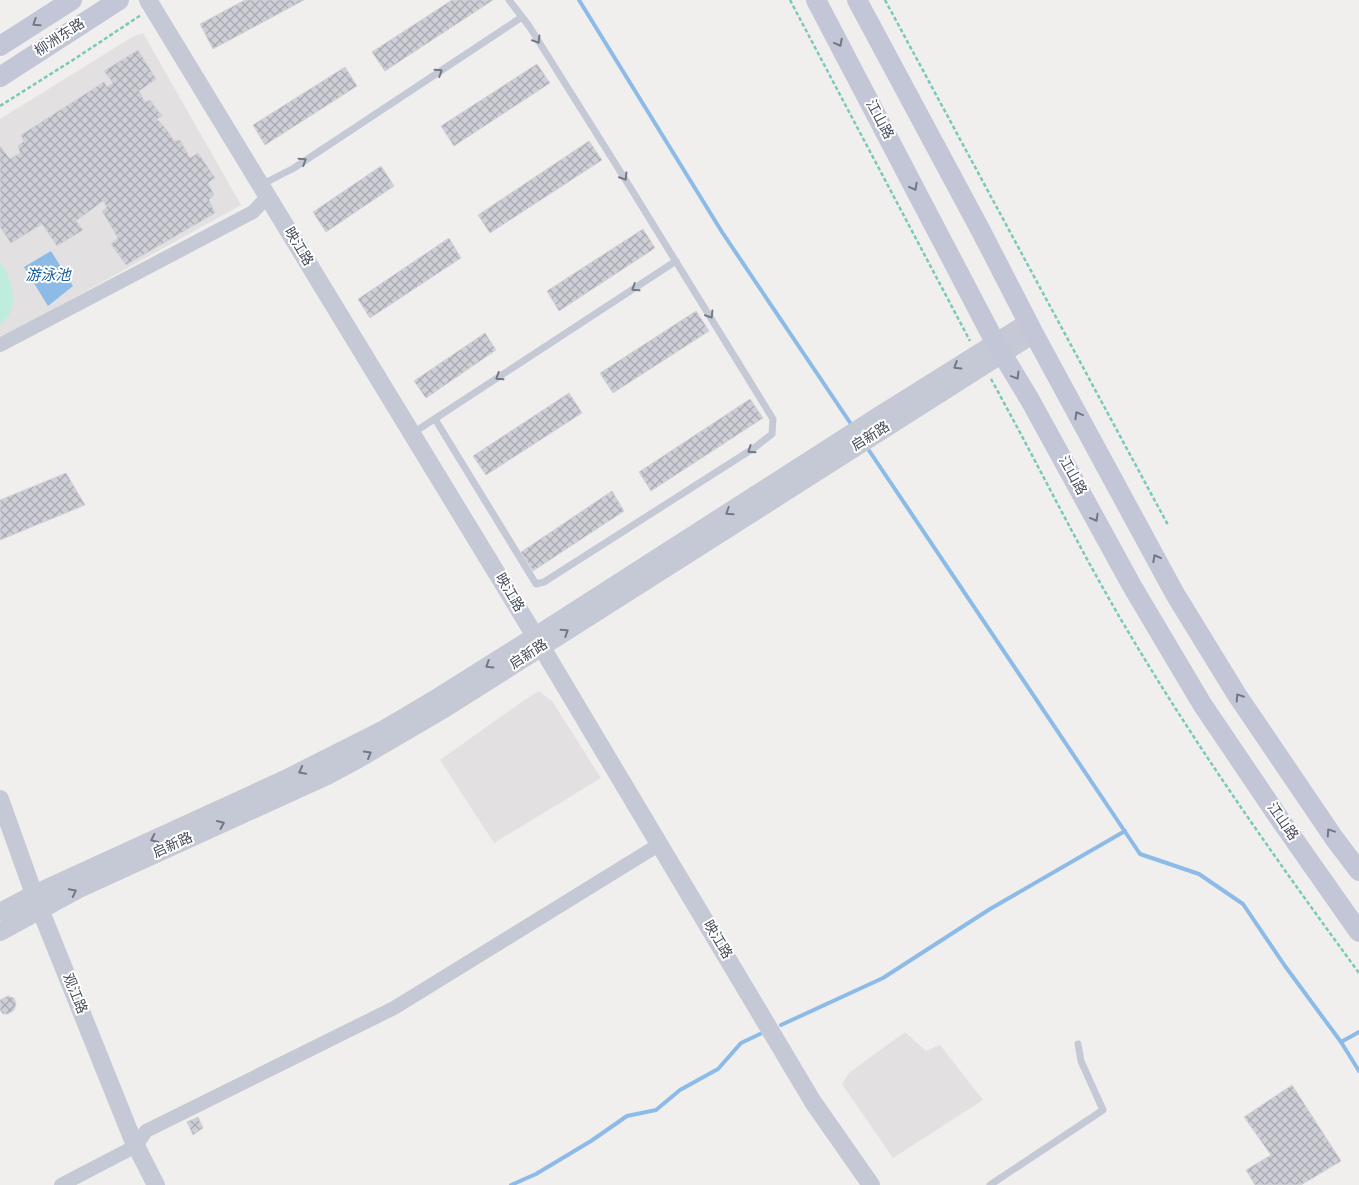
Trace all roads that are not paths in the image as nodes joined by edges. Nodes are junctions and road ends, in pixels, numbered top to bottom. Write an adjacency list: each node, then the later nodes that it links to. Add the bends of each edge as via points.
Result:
1 (72, 0): 8 (main road, 柳洲东路, one-way to 8)
2 (119, 0): 9 (main road, 柳洲东路)
3 (509, 0): 7 (lane)
4 (816, 0): 14 (main road, 江山路, one-way to 14)
5 (857, 0): 12 (main road)
6 (151, 4): 10 (street, 映江路)
7 (522, 17): 10 (lane, one-way to 7); 11 (lane, one-way to 11)
8 (0, 46)
9 (0, 77)
10 (264, 191): 13 (street, via 253,212); 16 (street, 映江路)
11 (676, 261): 15 (lane, one-way to 15); 15 (lane, one-way to 15, via 773,418 772,434 754,448 544,582 536,584)
12 (1031, 328): 14 (street, 启新路); 20 (main road, one-way to 12, via 1237,694 1175,594)
13 (0, 345)
14 (999, 348): 17 (street, 启新路); 24 (main road, 江山路, one-way to 24, via 1202,704)
15 (435, 419): 16 (lane)
16 (412, 434): 17 (street, 映江路)
17 (538, 642): 19 (street, 映江路); 21 (street, 启新路, via 344,750)
18 (0, 799): 21 (street, 观江路)
19 (660, 844): 26 (street, via 394,1008 146,1131); 29 (street, 映江路, via 814,1102)
20 (1359, 871)
21 (37, 901): 22 (street, 启新路); 23 (street, 启新路); 26 (street, 观江路)
22 (0, 912)
23 (0, 932)
24 (1359, 932)
25 (1078, 1044): 30 (lane, via 1081,1061 1103,1110)
26 (136, 1146): 27 (street); 28 (street, 观江路)
27 (62, 1185)
28 (156, 1185)
29 (871, 1185)
30 (990, 1185)

